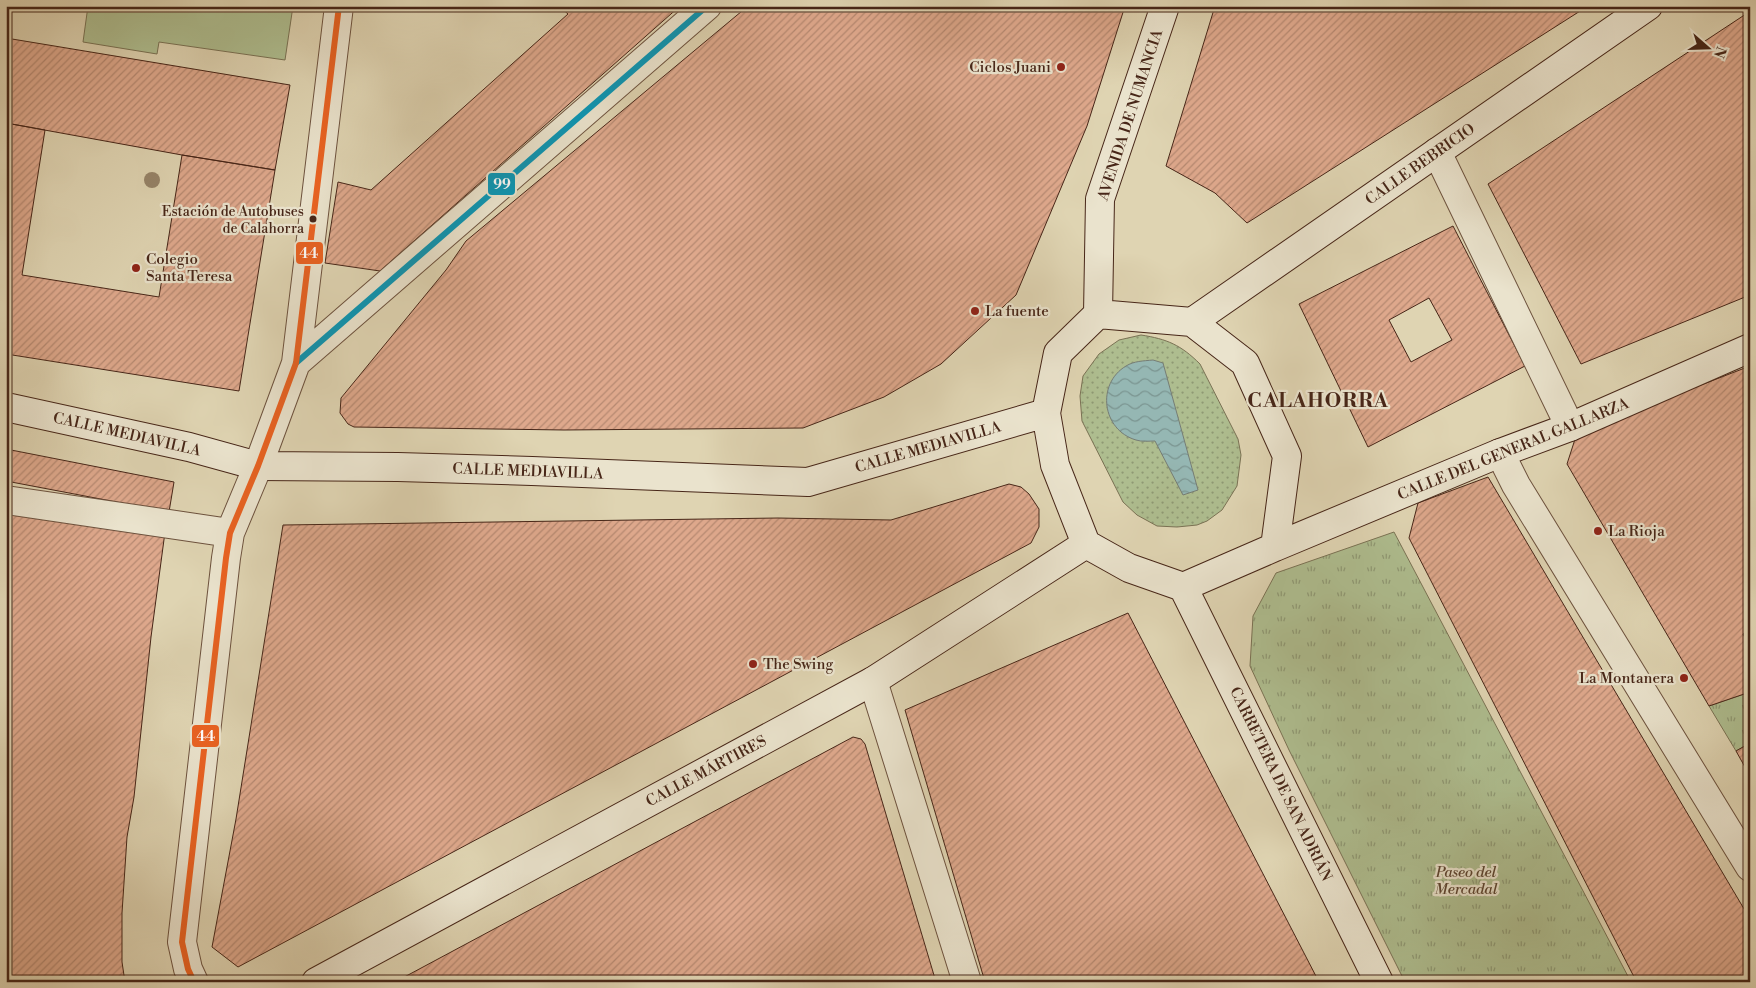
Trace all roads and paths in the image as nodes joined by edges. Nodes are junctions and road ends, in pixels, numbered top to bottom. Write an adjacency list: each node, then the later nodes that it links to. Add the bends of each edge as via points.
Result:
1 (339, 6): 9 (street)
2 (707, 6): 9 (street)
3 (1165, 6): 6 (street, AVENIDA DE NUMANCIA, via 1100,199)
4 (1648, 6): 5 (street, CALLE BEBRICIO)
5 (1437, 152): 7 (street, CALLE BEBRICIO); 12 (street)
6 (1098, 314): 7 (street); 11 (street, via 1058,353)
7 (1192, 322): 18 (street, via 1245,362 1287,456)
8 (1750, 348): 12 (street, CALLE DEL GENERAL GALLARZA)
9 (296, 363): 14 (street)
10 (6, 407): 14 (street, CALLE MEDIAVILLA, via 189,446)
11 (1046, 413): 14 (street, CALLE MEDIAVILLA, via 808,482 398,467); 17 (street, via 1055,465)
12 (1570, 427): 13 (street, CALLE DEL GENERAL GALLARZA)
13 (1500, 453): 18 (street, CALLE DEL GENERAL GALLARZA); 21 (street, via 1516,485)
14 (258, 466): 16 (street)
15 (6, 500): 16 (street)
16 (230, 533): 22 (street, via 182,942)
17 (1086, 544): 19 (street, via 1129,568); 20 (street, CALLE MÁRTIRES)
18 (1275, 547): 19 (street, CALLE DEL GENERAL GALLARZA)
19 (1183, 587): 25 (street, CARRETERA DE SAN ADRIÁN)
20 (873, 681): 23 (street, CALLE MÁRTIRES); 24 (street)
21 (1750, 867)
22 (194, 982)
23 (316, 982)
24 (967, 982)
25 (1379, 982)

